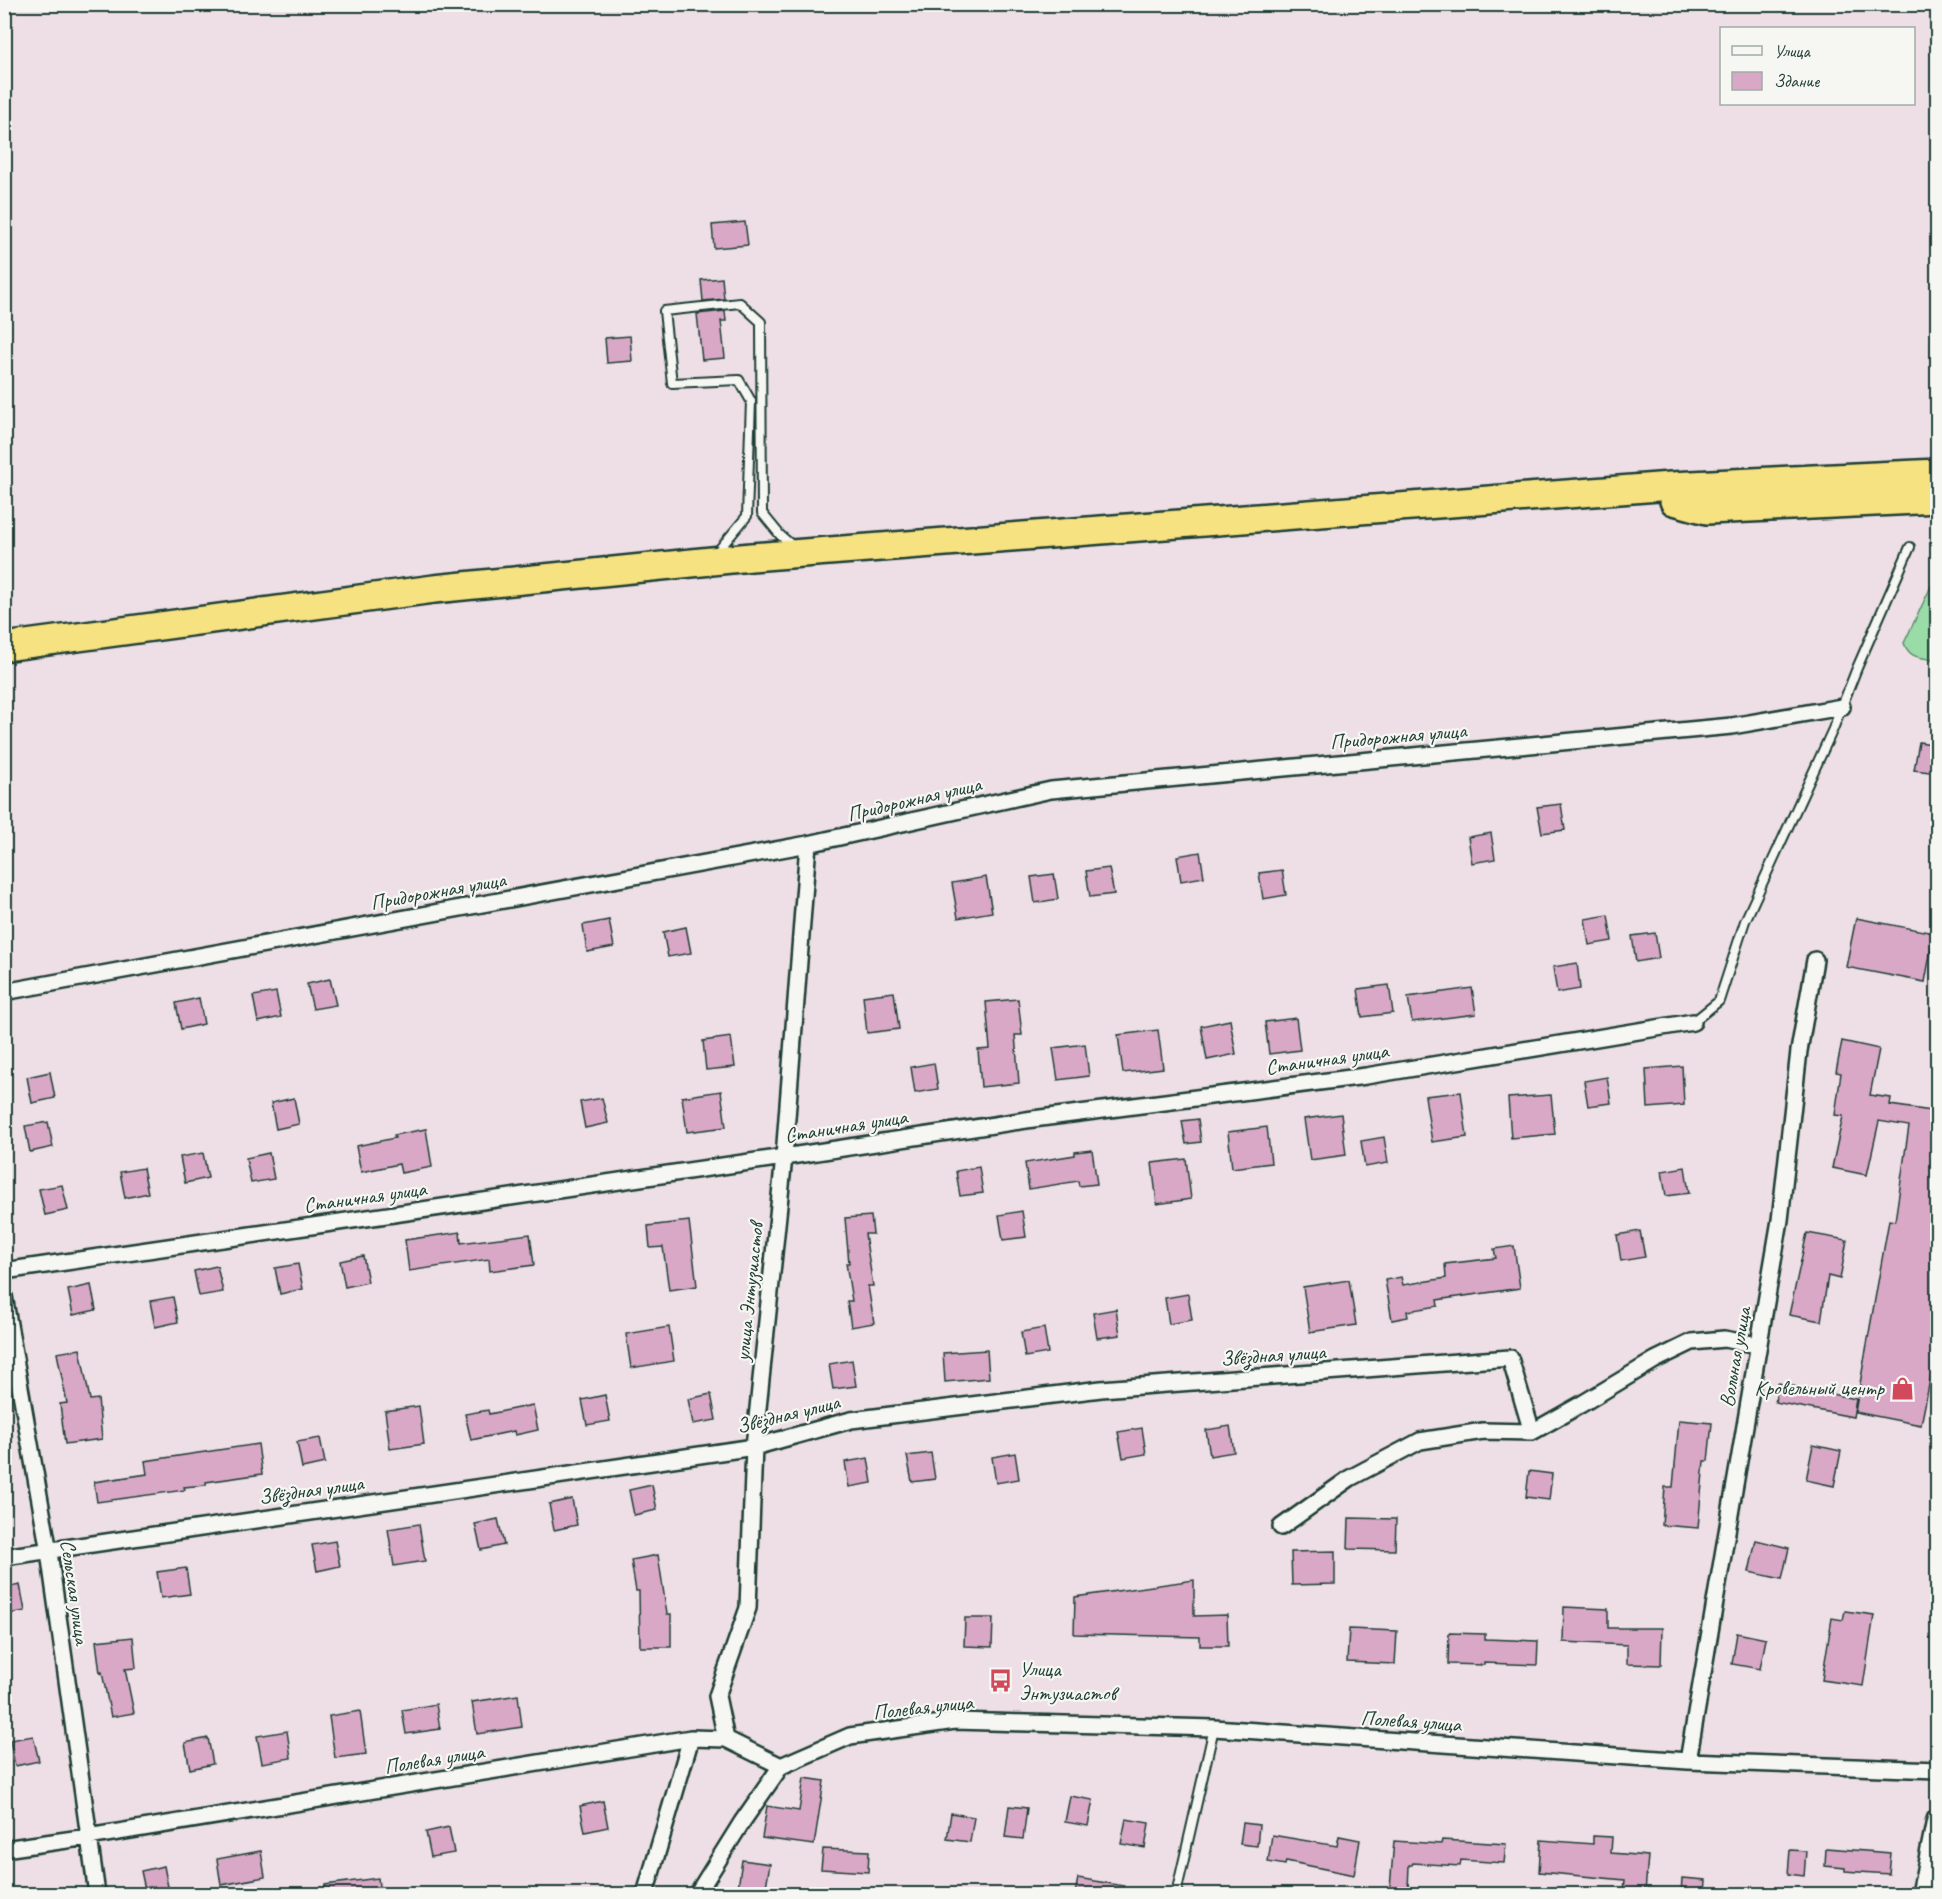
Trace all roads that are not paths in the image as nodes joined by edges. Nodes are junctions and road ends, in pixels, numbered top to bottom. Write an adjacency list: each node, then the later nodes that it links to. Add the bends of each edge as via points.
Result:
1 (1938, 473): 6 (highway, via 1671,486)
2 (1938, 487): 4 (highway)
3 (1938, 499): 4 (highway, via 1707,510)
4 (1674, 501): 9 (highway, via 747,571 532,591)
5 (1910, 547): 10 (lane)
6 (803, 553): 7 (highway); 7 (lane, via 780,535 762,513 761,322 740,303 706,305 664,310 672,383 739,380 751,401 747,516 723,547)
7 (704, 562): 8 (highway, via 434,589)
8 (4, 647)
9 (4, 658)
10 (1842, 707): 11 (street, Придорожная улица, via 1732,726 1051,790); 14 (lane, via 1745,921 1719,1001)
11 (808, 844): 13 (street, Придорожная улица); 15 (street, улица Энтузиастов)
12 (1815, 960): 18 (street, Вольная улица, via 1799,1051 1780,1220)
13 (4, 992)
14 (1693, 1022): 15 (street, Станичная улица, via 1366,1076 1033,1119)
15 (784, 1157): 16 (street, Станичная улица); 20 (street, улица Энтузиастов)
16 (4, 1271)
17 (4, 1296): 22 (street, Сельская улица)
18 (1758, 1345): 19 (street, via 1724,1339 1692,1342 1655,1359); 27 (street, Вольная улица)
19 (1532, 1432): 20 (street, Звёздная улица, via 1510,1358 1101,1389 850,1420); 21 (street, via 1483,1431 1420,1441 1350,1478)
20 (754, 1447): 22 (street, Звёздная улица); 26 (street, улица Энтузиастов, via 748,1608 717,1696)
21 (1281, 1527)
22 (49, 1552): 23 (street, Звёздная улица); 31 (street, Сельская улица)
23 (4, 1557)
24 (1214, 1728): 27 (street, Полевая улица); 28 (street, Полевая улица, via 955,1721 850,1736); 36 (lane)
25 (692, 1738): 26 (street, Полевая улица); 31 (street, Полевая улица); 34 (street)
26 (726, 1739): 28 (street, Полевая улица)
27 (1688, 1761): 29 (street, Полевая улица)
28 (782, 1766): 35 (street)
29 (1938, 1770)
30 (1938, 1820): 37 (main road)
31 (88, 1838): 32 (street, Полевая улица); 33 (street, Сельская улица)
32 (4, 1849)
33 (97, 1894)
34 (645, 1894)
35 (697, 1894)
36 (1176, 1894)
37 (1923, 1894)

